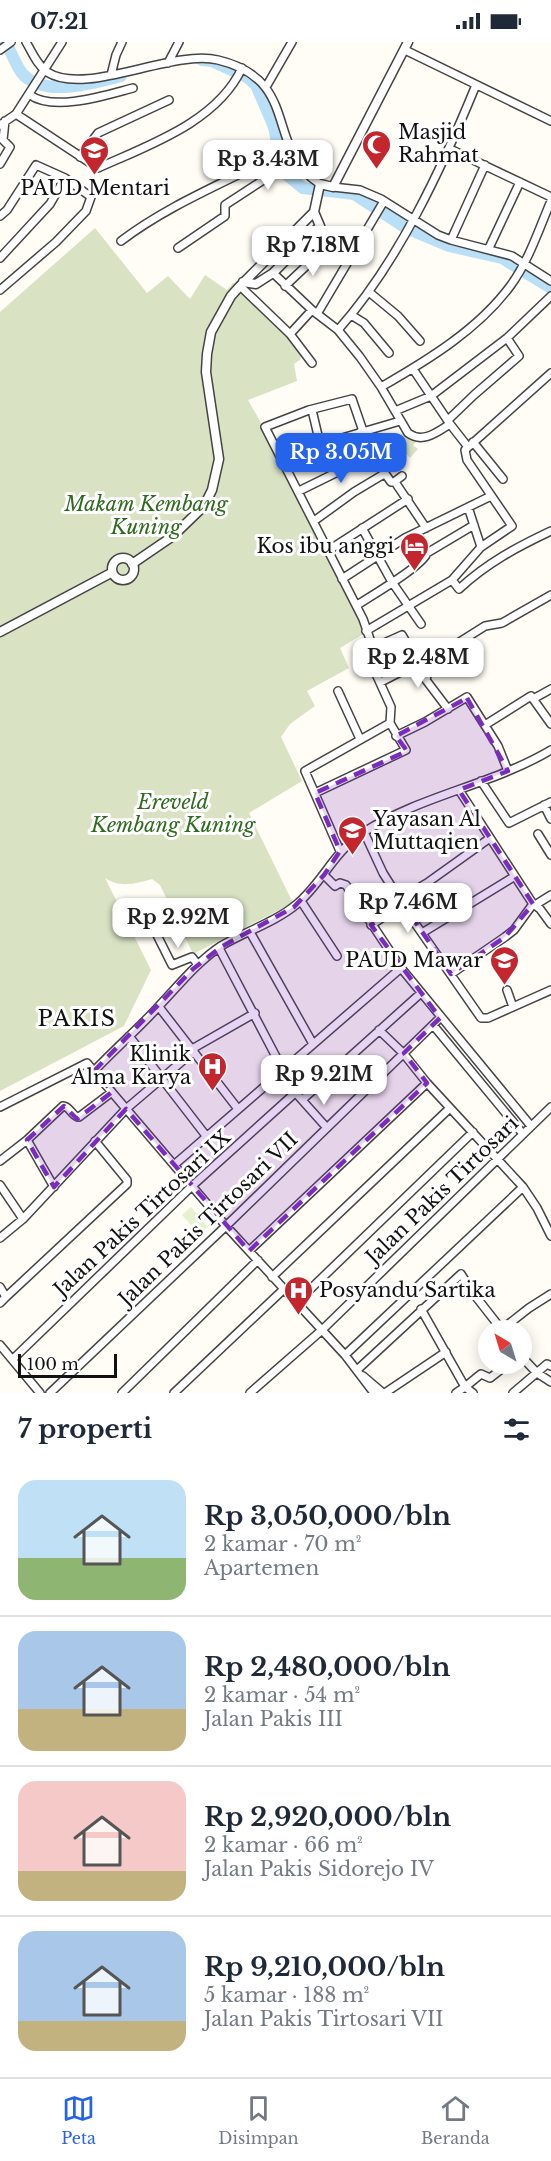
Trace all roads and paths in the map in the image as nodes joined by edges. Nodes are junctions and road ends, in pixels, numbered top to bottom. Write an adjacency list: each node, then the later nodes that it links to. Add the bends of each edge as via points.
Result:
1 (26, 42): 8 (street)
2 (62, 42): 8 (street)
3 (122, 42): 10 (street)
4 (179, 42): 7 (street)
5 (292, 42): 12 (street)
6 (406, 46): 11 (street); 27 (street)
7 (168, 63): 9 (street, via 198,57 215,59); 10 (street)
8 (45, 71): 10 (street, via 66,78); 14 (street)
9 (240, 73): 12 (street, via 254,74); 21 (street, via 203,116 150,144 98,168)
10 (111, 75)
11 (476, 85): 17 (street); 19 (street)
12 (266, 87): 20 (street, via 278,108)
13 (133, 88): 14 (street, via 56,102 38,100)
14 (31, 92): 16 (street)
15 (169, 100): 21 (street, via 98,133)
16 (16, 114): 18 (street); 21 (street)
17 (551, 121)
18 (2, 123): 23 (street, via 3,139 10,146)
19 (450, 149): 24 (street); 33 (street)
20 (286, 153): 22 (street); 28 (street)
21 (80, 157)
22 (274, 160): 35 (street, via 170,208); 37 (street, via 273,173 225,205 225,216)
23 (0, 164)
24 (485, 165): 26 (street); 34 (street)
25 (65, 178): 32 (street, via 36,165); 41 (street, via 50,204); 47 (street, via 91,196 86,211)
26 (520, 182): 29 (street); 38 (street)
27 (333, 186): 28 (street); 30 (street, via 360,190)
28 (319, 189): 31 (street)
29 (551, 199): 42 (street)
30 (380, 207): 33 (street); 50 (street)
31 (314, 212): 36 (street); 39 (street, via 319,227)
32 (0, 216)
33 (412, 218): 34 (street); 48 (street)
34 (451, 240): 38 (street)
35 (121, 241)
36 (288, 241): 39 (street); 45 (street)
37 (178, 248)
38 (489, 248): 42 (street, via 512,256)
39 (297, 249): 43 (street)
40 (323, 250): 46 (street)
41 (0, 258)
42 (522, 267): 44 (street); 58 (street, via 490,309)
43 (273, 273): 45 (street, via 256,284); 46 (street)
44 (551, 281)
45 (244, 282): 53 (street); 87 (street, via 211,332 207,354 206,372 219,459 212,490 204,506 173,536)
46 (285, 286): 50 (street)
47 (0, 290)
48 (369, 292): 51 (street); 55 (street)
49 (551, 296): 54 (street)
50 (314, 312): 52 (street); 53 (street)
51 (351, 315): 52 (street); 56 (street, via 364,323)
52 (338, 330): 60 (street)
53 (290, 334): 57 (street)
54 (507, 338): 61 (street); 65 (street, via 519,356 474,394)
55 (420, 341)
56 (389, 353)
57 (312, 363)
58 (413, 369): 60 (street); 61 (street)
59 (551, 374): 68 (street)
60 (381, 387): 63 (street)
61 (431, 396): 63 (street); 65 (street)
62 (312, 410): 66 (street, via 352,399); 67 (street); 70 (street, via 265,426)
63 (395, 411): 64 (street)
64 (400, 421): 65 (street, via 408,434 421,438); 66 (street)
65 (449, 422): 68 (street)
66 (362, 431): 67 (street); 69 (street)
67 (320, 444): 70 (street)
68 (471, 444): 73 (street); 76 (street, via 464,453)
69 (372, 455): 71 (street); 75 (street)
70 (282, 458): 75 (street)
71 (384, 474): 74 (street); 79 (street)
72 (402, 476): 74 (street)
73 (503, 479)
74 (394, 482): 77 (street)
75 (299, 491): 79 (street)
76 (490, 496): 78 (street); 84 (street, via 512,526)
77 (408, 499): 81 (street); 82 (street)
78 (468, 507): 80 (street); 82 (street)
79 (314, 521): 85 (street)
80 (474, 525): 84 (street); 91 (street, via 427,552 426,558)
81 (362, 528): 85 (street); 86 (street)
82 (426, 528): 86 (street)
83 (551, 531): 90 (street, via 475,573 459,589)
84 (481, 547): 90 (street)
85 (329, 550): 89 (street)
86 (378, 555): 89 (street); 91 (street)
87 (132, 564): 88 (street, via 118,560); 88 (street, via 134,570 128,579 119,580)
88 (111, 573): 97 (street)
89 (342, 579): 93 (street)
90 (452, 579): 94 (street)
91 (392, 582): 93 (street); 94 (street)
92 (551, 595): 99 (street, via 502,623 485,626)
93 (357, 605): 96 (street)
94 (407, 605): 95 (street); 96 (street)
95 (421, 624)
96 (366, 631): 98 (street)
97 (0, 632)
98 (370, 650): 100 (street, via 402,635); 101 (street)
99 (431, 660): 100 (street); 105 (street, via 426,680)
100 (418, 663): 101 (street)
101 (381, 682): 106 (street, via 391,707)
102 (551, 688): 104 (street)
103 (338, 691): 110 (street)
104 (533, 699): 107 (street, via 530,697); 108 (street)
105 (448, 709): 107 (street, via 467,698); 109 (street)
106 (390, 723): 109 (street); 110 (street)
107 (485, 724): 112 (street)
108 (551, 724)
109 (396, 736): 115 (street, via 405,752)
110 (360, 739): 115 (street, via 305,771)
111 (551, 750): 112 (street)
112 (508, 771): 113 (street)
113 (482, 781): 114 (street); 116 (street, via 509,823)
114 (459, 790): 118 (street, via 421,802); 120 (street)
115 (315, 793): 121 (street)
116 (548, 803): 117 (street)
117 (551, 819)
118 (364, 832): 121 (street); 127 (street, via 383,873)
119 (538, 834): 122 (street)
120 (490, 837): 124 (street); 127 (street)
121 (340, 851): 123 (street)
122 (551, 855)
123 (324, 875): 126 (street); 131 (street, via 335,886 346,885)
124 (515, 876): 128 (street); 133 (street)
125 (551, 895): 128 (street)
126 (301, 901): 132 (street); 135 (street)
127 (402, 901): 131 (street); 133 (street)
128 (534, 905): 130 (street); 138 (street, via 514,930)
129 (150, 921): 136 (street, via 172,965 192,957)
130 (551, 924)
131 (371, 925): 137 (street)
132 (250, 932): 134 (street); 149 (street)
133 (422, 933): 138 (street)
134 (219, 948): 136 (street); 144 (street)
135 (337, 956)
136 (198, 965): 142 (street)
137 (401, 968): 141 (street); 149 (street)
138 (451, 974): 143 (street, via 481,1018)
139 (507, 990): 143 (street)
140 (551, 990): 143 (street)
141 (421, 993): 145 (street); 147 (street)
142 (159, 1007): 148 (street); 150 (street)
143 (513, 1007)
144 (255, 1014): 150 (street); 153 (street)
145 (440, 1018): 146 (street, Jalan Pakis Tirtosari VII); 164 (street)
146 (433, 1025): 151 (street, Jalan Pakis Tirtosari VII); 167 (street)
147 (379, 1030): 151 (street); 158 (street)
148 (129, 1036): 152 (street); 154 (street)
149 (313, 1044): 153 (street)
150 (193, 1050): 154 (street); 163 (street)
151 (404, 1053): 155 (street); 165 (street, Jalan Pakis Tirtosari VII)
152 (95, 1070): 156 (street); 159 (street, via 86,1063)
153 (281, 1072): 157 (street); 163 (street)
154 (161, 1078): 162 (street); 168 (street)
155 (427, 1083): 161 (street); 182 (street)
156 (112, 1092): 162 (street); 169 (street, via 79,1117 63,1106)
157 (295, 1093): 158 (street); 176 (street, Jalan Pakis Tirtosari IX)
158 (302, 1100): 165 (street)
159 (0, 1107)
160 (551, 1107): 164 (street, Jalan Pakis Tirtosari)
161 (450, 1108): 166 (street); 184 (street)
162 (126, 1109): 170 (street); 173 (street)
163 (238, 1109): 168 (street)
164 (531, 1126): 167 (street, Jalan Pakis Tirtosari)
165 (327, 1128): 179 (street, Jalan Pakis Tirtosari VII)
166 (473, 1132): 171 (street); 189 (street)
167 (523, 1134): 171 (street, Jalan Pakis Tirtosari)
168 (207, 1137): 173 (street)
169 (27, 1140): 172 (street); 175 (street)
170 (95, 1141): 175 (street); 188 (street, via 127,1184)
171 (498, 1158): 177 (street); 193 (street, Jalan Pakis Tirtosari)
172 (0, 1160)
173 (174, 1165): 176 (street)
174 (0, 1185): 178 (street)
175 (54, 1187): 178 (street)
176 (191, 1187): 179 (street); 197 (street, Jalan Pakis Tirtosari IX)
177 (523, 1187): 180 (street); 196 (street)
178 (23, 1219): 181 (street)
179 (226, 1226): 182 (street); 208 (street, Jalan Pakis Tirtosari VII)
180 (551, 1236)
181 (0, 1238)
182 (249, 1251): 183 (street)
183 (258, 1260): 184 (street); 209 (street)
184 (272, 1277): 186 (street)
185 (0, 1287): 188 (street)
186 (284, 1289): 189 (street); 210 (street)
187 (551, 1294): 192 (street)
188 (3, 1300)
189 (297, 1302): 193 (street)
190 (421, 1309): 191 (street, via 462,1274); 195 (street); 200 (street)
191 (494, 1320)
192 (514, 1320)
193 (322, 1330): 196 (street); 211 (street, Jalan Pakis Tirtosari)
194 (0, 1345): 197 (street)
195 (446, 1352): 206 (street); 213 (street)
196 (345, 1355): 200 (street)
197 (13, 1359): 207 (street)
198 (551, 1366): 201 (street, via 546,1365)
199 (532, 1368): 201 (street)
200 (359, 1372): 212 (street); 213 (street)
201 (537, 1373): 205 (street); 216 (street)
202 (481, 1374): 204 (street, via 490,1378)
203 (481, 1374): 206 (street)
204 (495, 1374)
205 (551, 1382)
206 (465, 1387): 214 (street); 215 (street)
207 (40, 1393)
208 (50, 1393)
209 (122, 1393)
210 (174, 1393)
211 (250, 1393)
212 (374, 1393)
213 (384, 1393)
214 (456, 1393)
215 (473, 1393)
216 (513, 1393)

